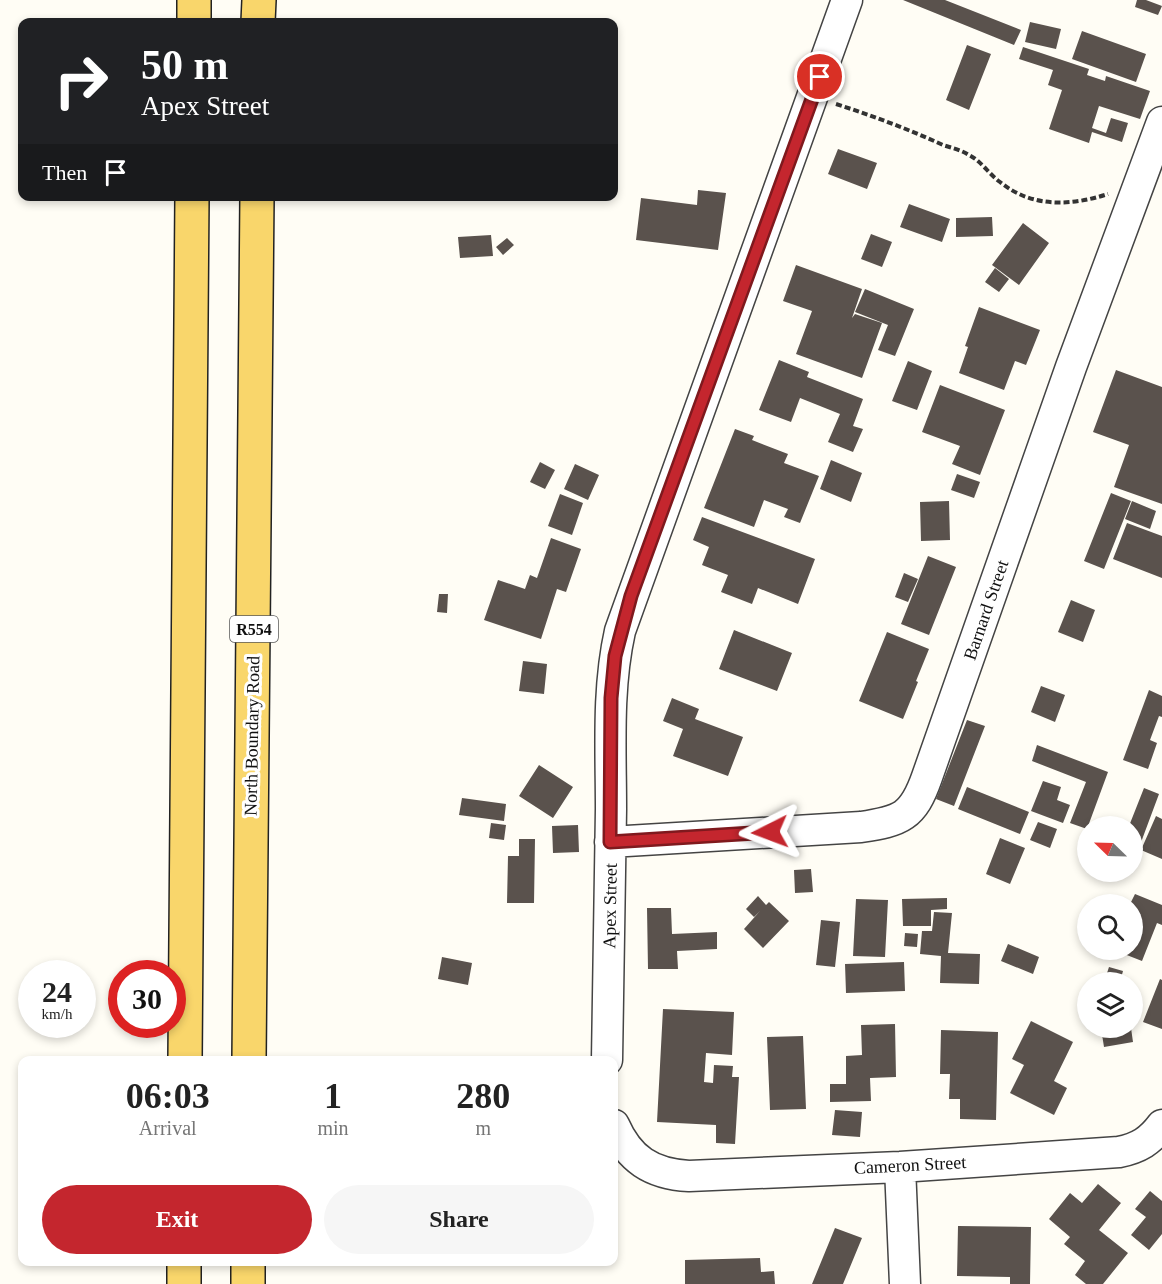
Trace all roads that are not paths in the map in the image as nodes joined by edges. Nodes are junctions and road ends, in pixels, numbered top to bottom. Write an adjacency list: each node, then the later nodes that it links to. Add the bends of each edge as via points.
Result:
1 (194, 0): 4 (main road)
2 (259, 0): 5 (main road)
3 (847, 0): 9 (street, Apex Street, via 620,631 611,698)
4 (194, 18)
5 (258, 18)
6 (1162, 122): 9 (street, Barnard Street, via 914,806 902,817 861,827)
7 (192, 201): 10 (main road)
8 (257, 201): 11 (main road, North Boundary Road / R554)
9 (610, 842): 12 (street, Apex Street)
10 (185, 1056)
11 (249, 1056)
12 (607, 1056)
13 (1162, 1125): 15 (street, Cameron Street, via 1152,1138 1135,1149 1119,1152)
14 (618, 1134): 15 (street, Cameron Street, via 634,1156 669,1175)
15 (900, 1167): 20 (street)
16 (184, 1266): 18 (main road)
17 (248, 1266): 19 (main road)
18 (184, 1284)
19 (248, 1284)
20 (905, 1284)

